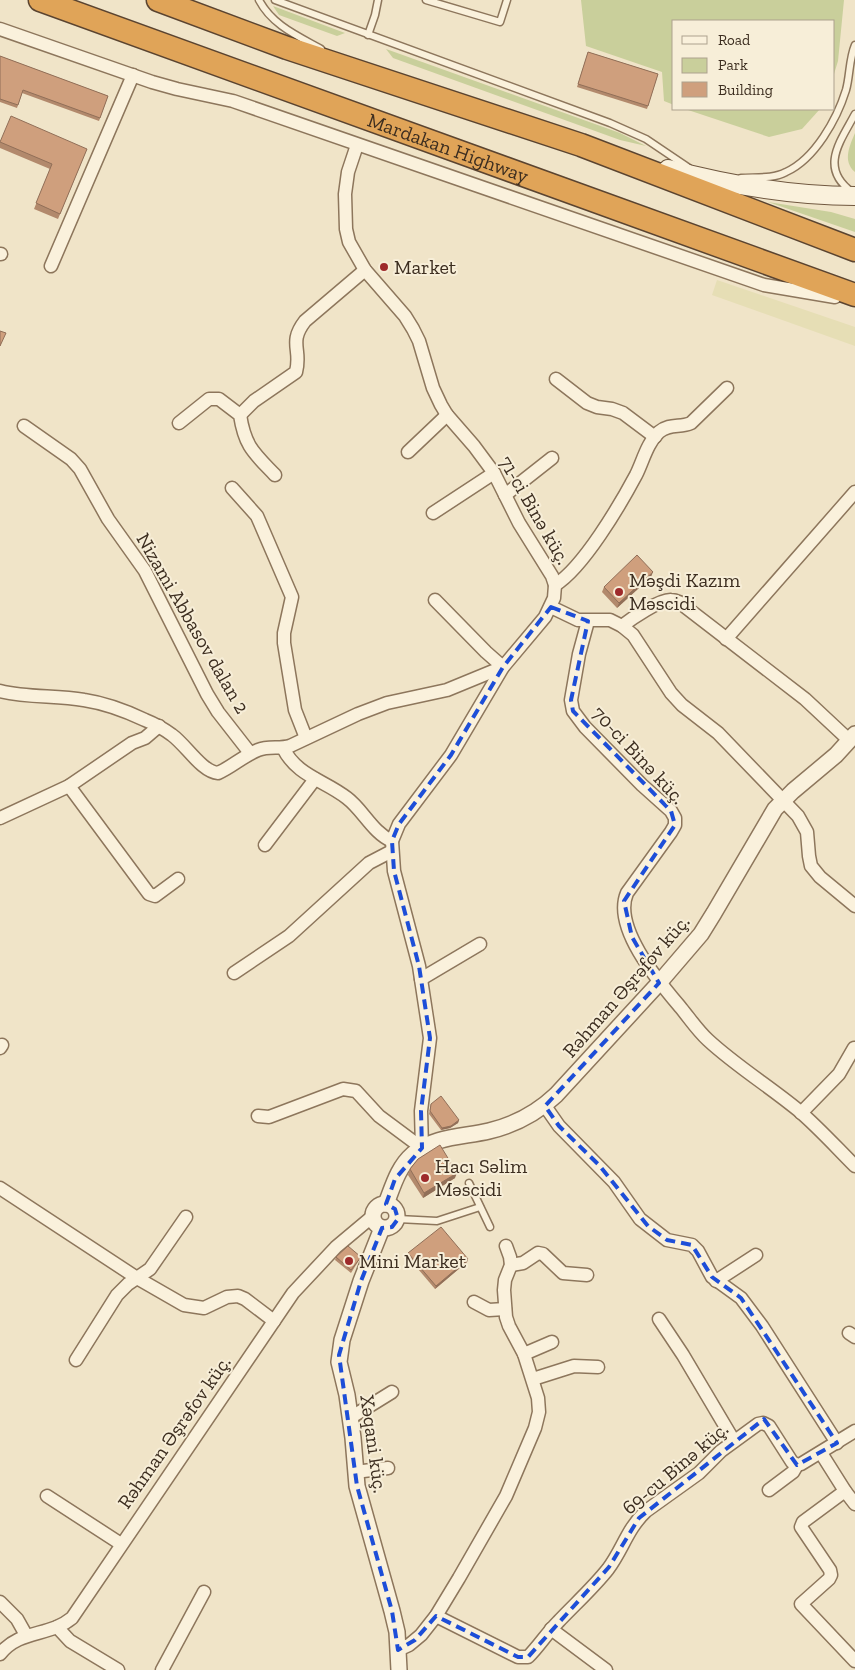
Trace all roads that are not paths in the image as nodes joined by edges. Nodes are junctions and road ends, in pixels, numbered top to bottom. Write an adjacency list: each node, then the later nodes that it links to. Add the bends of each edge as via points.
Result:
1 (40, 0): 24 (highway, Mardakan Highway)
2 (158, 0): 11 (highway, Mardakan Highway)
3 (259, 0): 11 (lane, via 279,24)
4 (275, 0): 9 (lane)
5 (378, 0): 9 (lane)
6 (426, 0): 7 (lane, via 500,22)
7 (507, 0)
8 (0, 29): 12 (street)
9 (368, 35): 16 (lane, via 624,129 646,139)
10 (855, 45): 16 (lane, via 846,90 838,111 829,130 800,164 773,177)
11 (361, 73): 15 (highway, Mardakan Highway)
12 (133, 75): 14 (street, via 176,89 233,101); 22 (street)
13 (855, 114): 18 (lane, via 833,161 836,174)
14 (357, 145): 23 (street, 71-ci Binə küç., via 348,172 345,222 349,242); 25 (street, via 764,285)
15 (581, 145): 16 (main road); 20 (highway, Mardakan Highway)
16 (707, 180): 17 (lane); 18 (main road, via 804,195)
17 (729, 190)
18 (855, 195)
19 (753, 203): 20 (lane)
20 (809, 232): 21 (highway, Mardakan Highway)
21 (855, 250)
22 (51, 266)
23 (365, 270): 28 (street, 71-ci Binə küç., via 413,329); 29 (street, via 298,331 296,372 254,401)
24 (855, 295)
25 (855, 300)
26 (556, 379): 32 (street, via 586,402 623,413)
27 (727, 388): 32 (street, via 691,423 665,427)
28 (446, 415): 33 (street); 35 (street, 71-ci Binə küç.)
29 (240, 416): 30 (street, via 218,399 209,400); 36 (street, via 243,434 251,450)
30 (179, 424)
31 (24, 426): 53 (street, Nizami Abbasov dalan 2, via 80,469 108,519 145,571 207,694)
32 (654, 437): 41 (street, via 603,530 569,575)
33 (408, 452)
34 (552, 458): 39 (street)
35 (494, 474): 39 (street, 71-ci Binə küç.); 40 (street)
36 (275, 475)
37 (232, 488): 50 (street, via 257,516 292,597 284,643 296,710)
38 (855, 492): 46 (street)
39 (506, 495): 41 (street, 71-ci Binə küç.)
40 (433, 513)
41 (555, 585): 43 (street, 71-ci Binə küç.)
42 (435, 600): 47 (street)
43 (551, 607): 44 (street, via 578,620); 47 (street)
44 (588, 621): 45 (street, via 610,620); 65 (street, 70-ci Binə küç., via 571,700 573,711 584,727 675,818 671,832 624,901 632,937)
45 (622, 626): 46 (street, via 671,599); 56 (street, via 633,635 682,705 718,733)
46 (726, 639): 51 (street)
47 (503, 667): 50 (street, via 448,690 387,703); 59 (street, via 451,755 399,824)
48 (0, 691): 49 (street, via 31,697 83,700)
49 (159, 726): 53 (street, via 214,772 224,770); 55 (street)
50 (306, 738): 52 (street)
51 (852, 738): 56 (street, Rəhman Əşrəfov küç.)
52 (283, 748): 53 (street); 54 (street, via 292,763)
53 (250, 753)
54 (315, 779): 58 (street); 59 (street, via 346,797)
55 (69, 786): 57 (street); 60 (street, via 149,894 155,896)
56 (783, 800): 61 (street, via 807,832 812,866 820,877); 65 (street, Rəhman Əşrəfov küç., via 766,822 701,934)
57 (0, 818)
58 (265, 845)
59 (392, 846): 63 (street, via 289,936); 64 (street, via 396,883)
60 (178, 878)
61 (855, 906)
62 (480, 944): 64 (street)
63 (234, 973)
64 (421, 979): 70 (street, via 430,1038 422,1111)
65 (659, 983): 67 (street, Rəhman Əşrəfov küç.); 68 (street, 70-ci Binə küç., via 706,1038)
66 (854, 1048): 68 (street, via 839,1074)
67 (545, 1106): 70 (street, Rəhman Əşrəfov küç., via 504,1126 439,1140); 85 (street, via 559,1126 614,1182 640,1219 667,1240 692,1245)
68 (801, 1113): 71 (street, 70-ci Binə küç.)
69 (258, 1116): 70 (street, via 269,1117 343,1089 351,1089 392,1127)
70 (422, 1148): 74 (street, Rəhman Əşrəfov küç., via 401,1168)
71 (855, 1166)
72 (469, 1183): 75 (lane)
73 (0, 1188): 84 (street)
74 (386, 1204): 77 (street, via 395,1209); 78 (street, via 377,1207)
75 (480, 1207): 77 (lane, via 437,1221); 79 (lane)
76 (186, 1216): 84 (street, via 150,1269)
77 (398, 1219): 78 (street, via 392,1227)
78 (377, 1222): 89 (street, Rəhman Əşrəfov küç., via 351,1234 317,1266); 96 (street, Xəqani küç., via 340,1349 339,1362)
79 (490, 1228)
80 (506, 1246): 82 (street)
81 (756, 1255): 85 (street)
82 (511, 1265): 83 (street, via 523,1263 538,1253 562,1273); 87 (street, via 505,1280)
83 (587, 1275)
84 (137, 1278): 89 (street, via 178,1302 198,1308 238,1296); 92 (street, via 117,1295)
85 (716, 1281): 99 (street, via 741,1298 751,1310)
86 (474, 1302): 87 (street, via 489,1310)
87 (505, 1309): 91 (street, via 509,1326)
88 (659, 1319): 98 (street)
89 (274, 1321): 108 (street, Rəhman Əşrəfov küç.)
90 (552, 1342): 91 (street)
91 (524, 1354): 94 (street)
92 (76, 1360)
93 (598, 1367): 94 (street, via 574,1366)
94 (532, 1379): 111 (street, via 538,1398 535,1428 500,1510)
95 (392, 1392): 96 (street)
96 (350, 1418): 103 (street, Xəqani küç.)
97 (855, 1431): 99 (street)
98 (734, 1441): 101 (street, 69-cu Binə küç., via 763,1422); 113 (street, 69-cu Binə küç., via 699,1474 639,1518 609,1567)
99 (837, 1443): 100 (street)
100 (821, 1453): 101 (street); 105 (street)
101 (797, 1465): 104 (street, via 793,1472)
102 (388, 1468): 103 (street)
103 (355, 1472): 115 (street, Xəqani küç., via 392,1611)
104 (769, 1490)
105 (845, 1491): 107 (street); 117 (street, via 803,1522 801,1527 831,1575 801,1604)
106 (48, 1496): 108 (street)
107 (855, 1504)
108 (122, 1544): 112 (street, Rəhman Əşrəfov küç., via 72,1618)
109 (204, 1592): 119 (street)
110 (0, 1602): 114 (street, via 18,1619)
111 (436, 1616): 113 (street, 69-cu Binə küç., via 523,1658 528,1657); 115 (street, via 415,1640)
112 (57, 1627): 114 (street, Rəhman Əşrəfov küç.); 118 (street, via 70,1641)
113 (551, 1629): 121 (street)
114 (26, 1635): 116 (street, Rəhman Əşrəfov küç., via 14,1640)
115 (398, 1650): 120 (street, Xəqani küç.)
116 (0, 1654)
117 (855, 1662)
118 (118, 1670)
119 (162, 1670)
120 (399, 1670)
121 (606, 1670)

